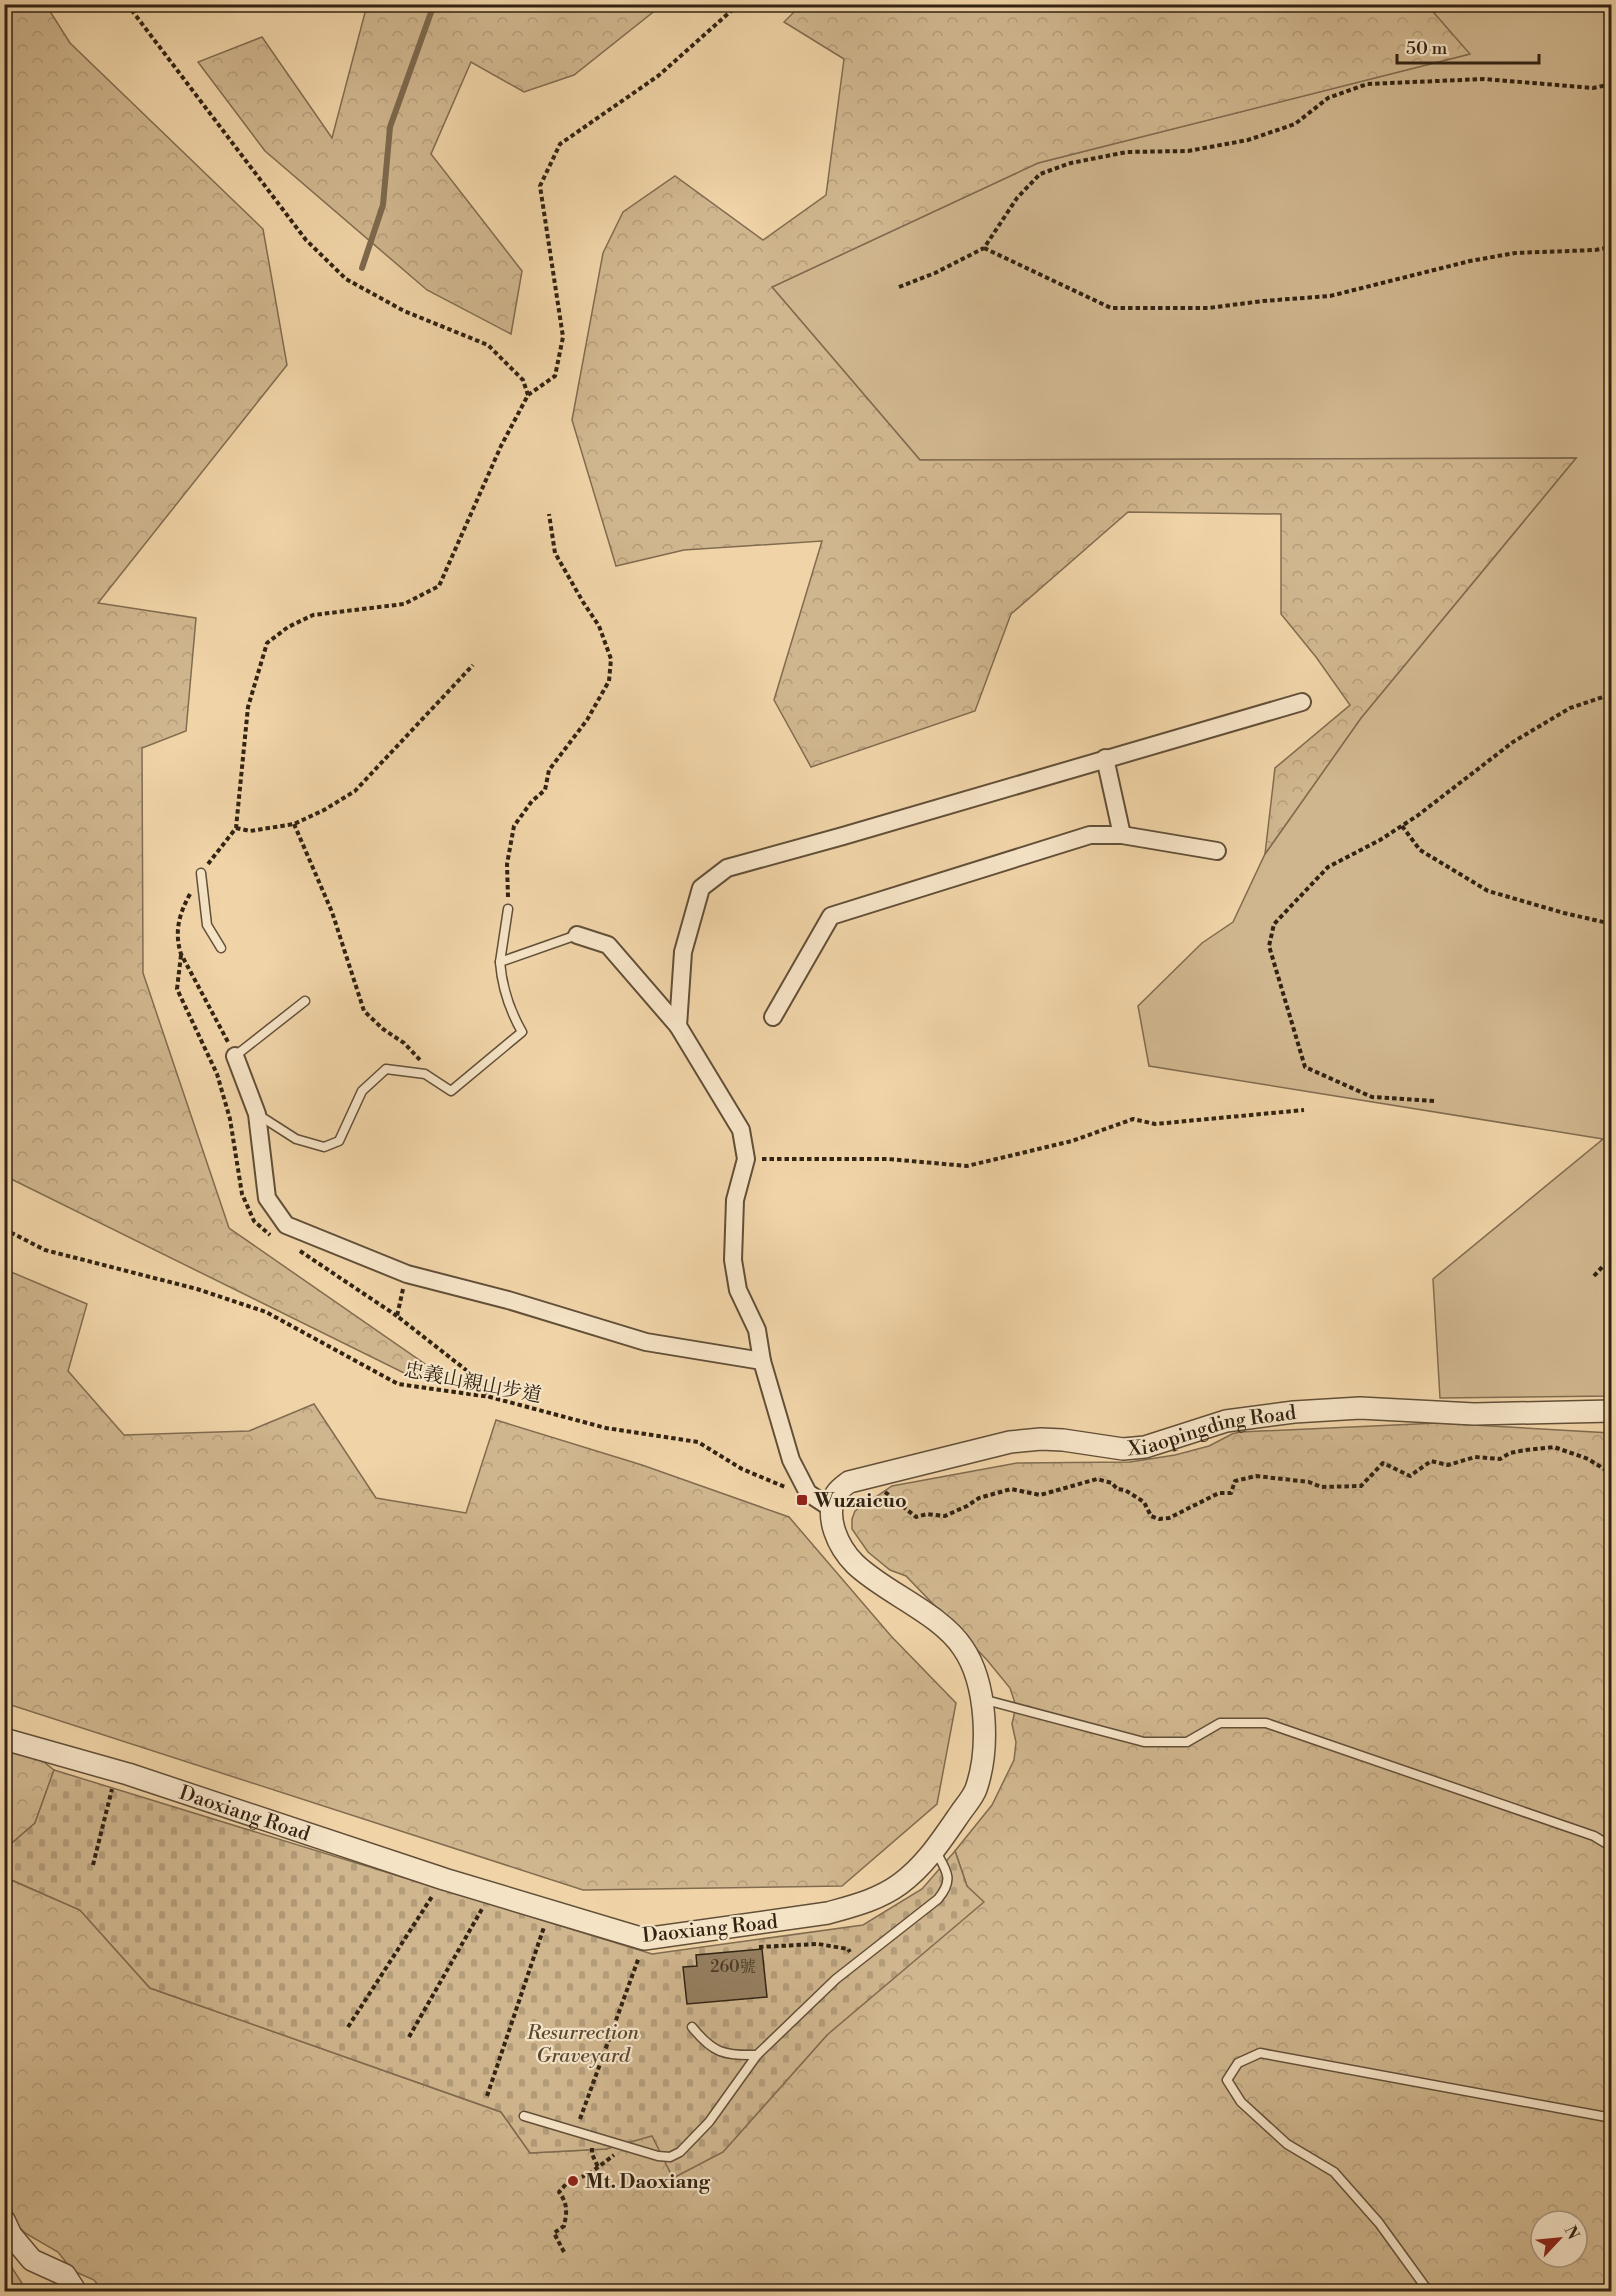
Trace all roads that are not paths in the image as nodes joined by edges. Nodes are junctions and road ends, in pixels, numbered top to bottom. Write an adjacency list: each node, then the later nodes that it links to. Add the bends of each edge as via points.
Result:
1 (1302, 702): 2 (street)
2 (1105, 758): 3 (street); 12 (street, via 727,868 701,888 683,952)
3 (1122, 835): 4 (street); 11 (street, via 1090,835 831,916)
4 (1217, 851)
5 (201, 873): 8 (lane, via 207,925)
6 (508, 909): 9 (lane)
7 (577, 934): 9 (lane); 12 (street, via 608,945)
8 (221, 948)
9 (500, 962): 14 (lane, via 510,1011 522,1032 451,1091 424,1074 386,1069 362,1091 339,1142 324,1147 296,1139)
10 (305, 1001): 13 (lane)
11 (773, 1017)
12 (678, 1026): 15 (street, via 741,1130 746,1159 735,1200 734,1260 738,1290 757,1330)
13 (235, 1056): 14 (street)
14 (257, 1114): 15 (street, via 267,1198 286,1225 406,1274 646,1342)
15 (762, 1361): 17 (street, via 791,1460 808,1493)
16 (1611, 1411): 17 (street, Xiaopingding Road, via 1474,1413 1360,1408 1226,1421 1145,1447 1123,1449 1041,1439 1010,1442 849,1482 837,1492)
17 (831, 1508): 18 (street, Daoxiang Road, via 834,1532 855,1564 944,1628 963,1647 974,1669)
18 (981, 1699): 20 (lane, via 1144,1742 1187,1742 1220,1723 1266,1723 1594,1836); 21 (street, Daoxiang Road, via 985,1725 976,1790)
19 (4, 1740): 21 (street, Daoxiang Road, via 116,1770 444,1879 644,1939 853,1906 900,1884)
20 (1611, 1847)
21 (934, 1850): 23 (lane, via 948,1878 947,1889 856,1962)
22 (692, 2027): 23 (lane, via 706,2044 731,2056)
23 (756, 2055): 24 (lane, via 709,2122 670,2157 641,2152)
24 (524, 2116)
25 (1611, 2118): 28 (lane, via 1260,2053 1238,2063 1227,2080 1241,2102 1287,2144 1334,2172 1379,2223)
26 (4, 2220): 27 (street, via 32,2260 65,2275)
27 (76, 2292)
28 (1429, 2292)

